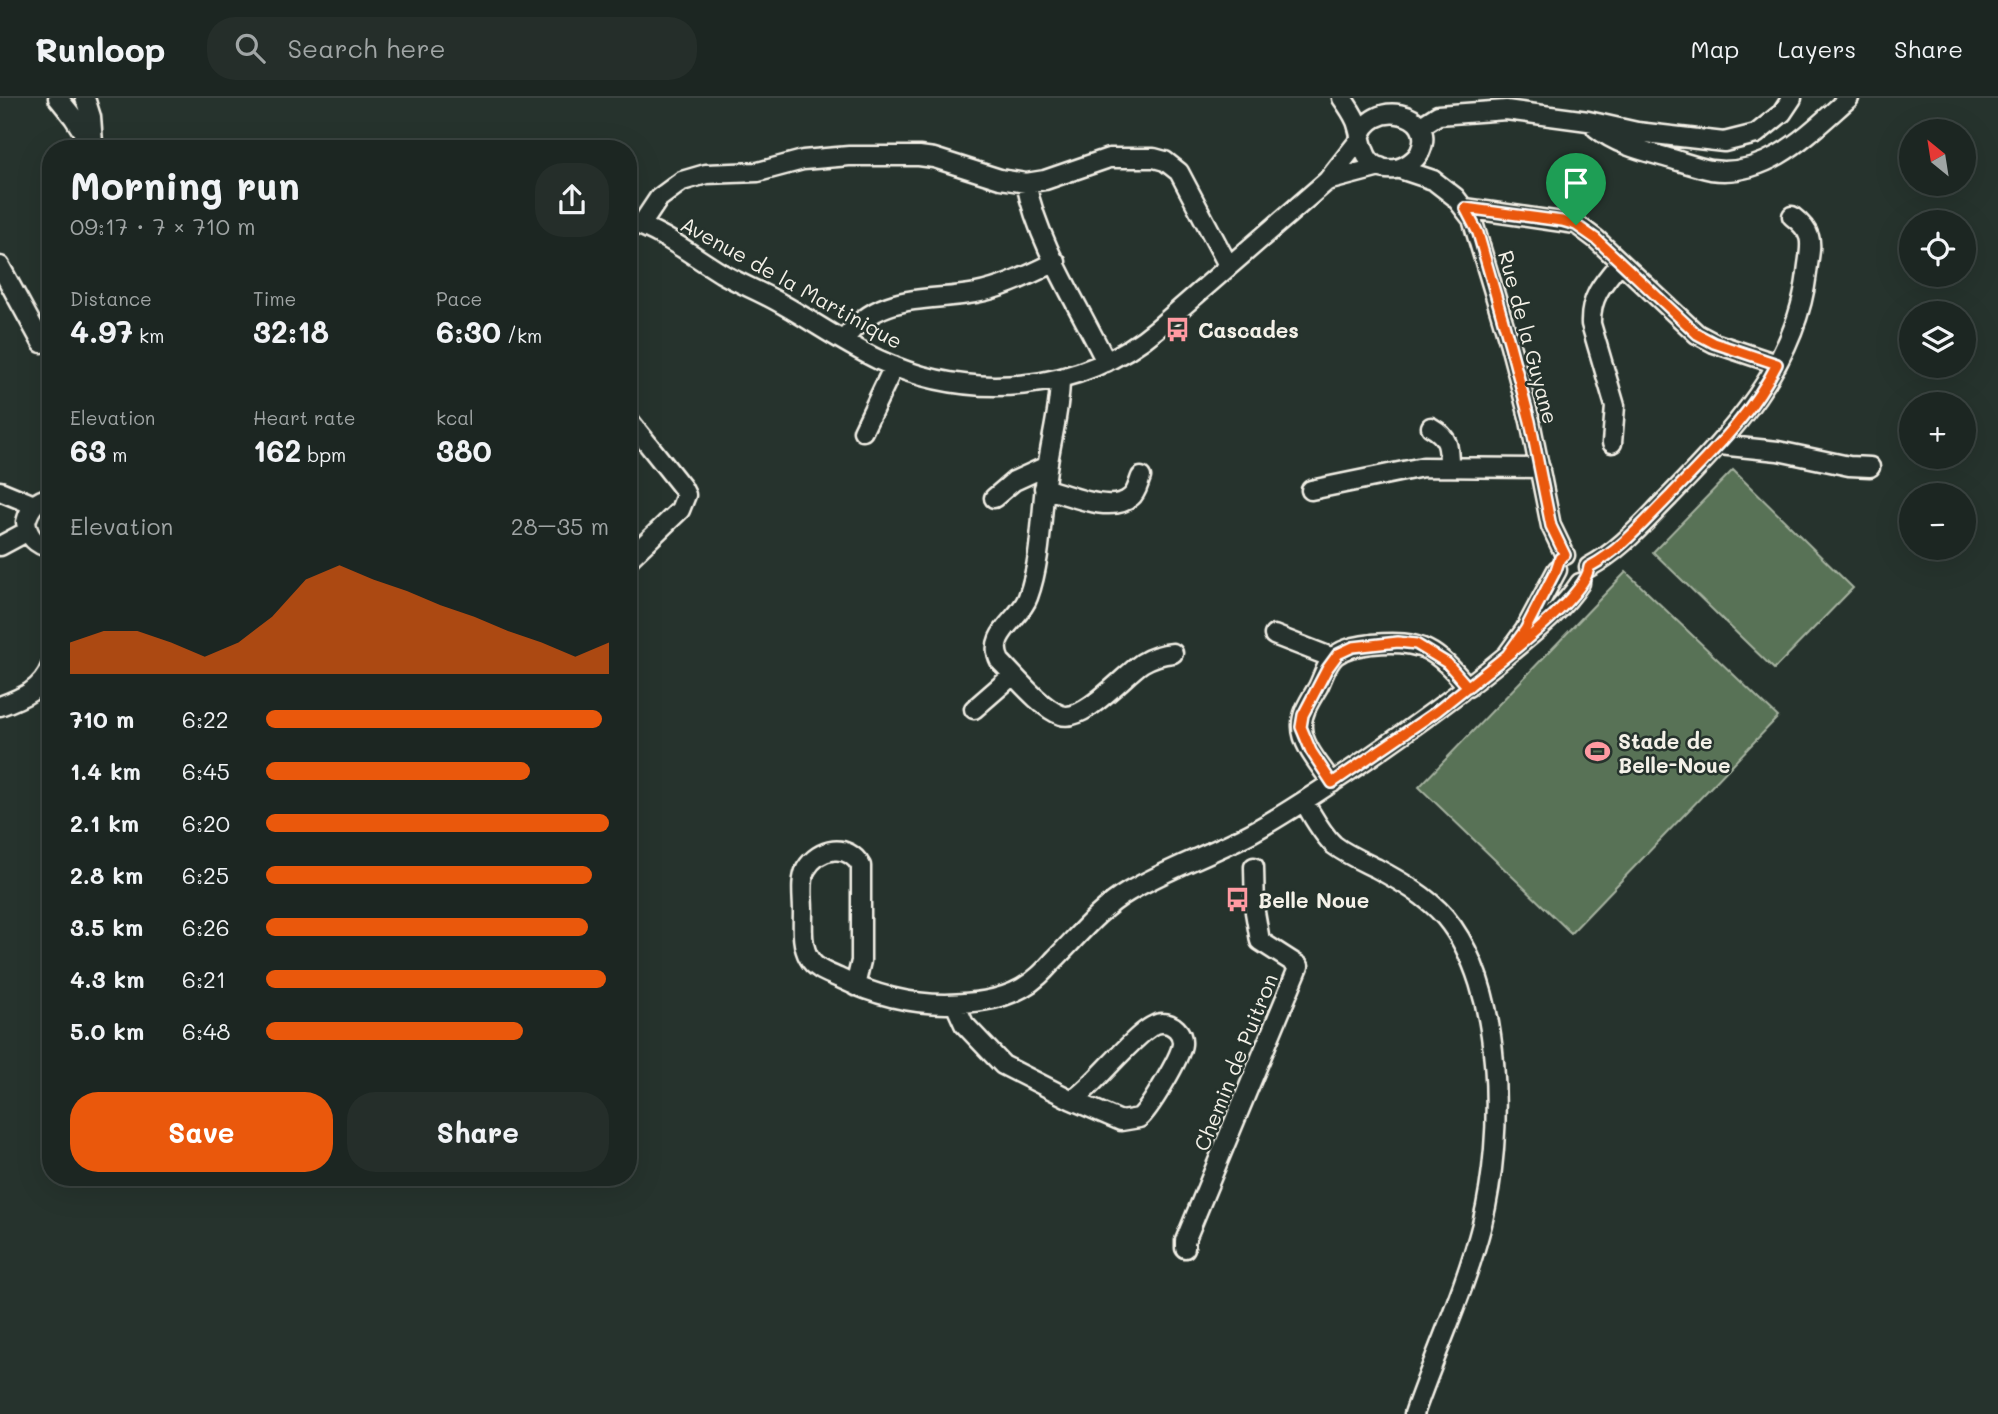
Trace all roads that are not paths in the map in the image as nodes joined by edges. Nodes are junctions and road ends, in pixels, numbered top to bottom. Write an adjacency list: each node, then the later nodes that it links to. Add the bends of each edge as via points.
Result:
1 (85, 98): 11 (street)
2 (97, 98): 12 (street)
3 (1342, 98): 9 (street, via 1352,111)
4 (1792, 98): 7 (street, via 1782,113 1755,134 1724,142)
5 (1849, 98): 7 (street, via 1796,144 1757,166 1733,171 1710,170 1623,144)
6 (63, 101): 10 (street)
7 (1588, 121): 8 (street, via 1506,110 1438,115)
8 (1421, 126): 9 (street, via 1406,110 1385,108 1367,119); 14 (street, via 1420,151)
9 (1360, 139): 13 (street, via 1366,156); 15 (street, Avenue de la Martinique)
10 (89, 140)
11 (93, 140)
12 (94, 140)
13 (1380, 167): 14 (street); 15 (street, Avenue de la Martinique)
14 (1400, 169): 17 (street, Rue de la Guyane, via 1433,180)
15 (1327, 181): 23 (street, Avenue de la Martinique)
16 (1026, 183): 19 (street, via 934,158 821,158 758,172 706,174 682,181); 21 (street); 23 (street, via 1109,159 1165,161 1179,172)
17 (1465, 208): 22 (street, via 1576,225); 39 (street, Rue de la Guyane, via 1478,233 1507,333)
18 (1792, 216): 28 (street, via 1805,226 1810,251 1800,309)
19 (637, 221)
20 (637, 224): 25 (street, Avenue de la Martinique)
21 (1056, 262): 25 (street, via 976,293 894,304 869,316); 27 (street)
22 (1620, 263): 28 (street, via 1697,334); 34 (street, via 1600,286 1591,311 1615,406)
23 (1228, 265): 27 (street, Avenue de la Martinique, via 1149,336)
24 (0, 267): 26 (street)
25 (844, 340): 29 (street, Avenue de la Martinique)
26 (42, 343)
27 (1107, 362): 30 (street, Avenue de la Martinique)
28 (1777, 364): 35 (street, via 1754,403)
29 (894, 366): 30 (street, Avenue de la Martinique, via 924,377 981,387); 33 (street)
30 (1060, 379): 36 (street)
31 (1431, 427): 37 (street, via 1448,444)
32 (637, 430): 50 (street, via 686,495 680,510)
33 (863, 431)
34 (1612, 443)
35 (1719, 445): 38 (street); 52 (street, via 1630,537)
36 (1047, 466): 41 (street); 44 (street, via 1014,481)
37 (1449, 466): 39 (street); 42 (street, via 1389,472)
38 (1870, 467)
39 (1540, 468): 51 (street, Rue de la Guyane)
40 (1141, 477): 41 (street, via 1129,499 1111,506)
41 (1044, 488): 58 (street, via 1033,582 1021,612 998,637 996,646 1000,661)
42 (1311, 489)
43 (0, 491): 46 (street)
44 (994, 498)
45 (42, 499): 46 (street)
46 (34, 505): 47 (street, via 26,522)
47 (28, 531): 48 (street); 49 (street)
48 (0, 546)
49 (42, 546)
50 (637, 551)
51 (1561, 562): 52 (street, via 1571,553 1583,556); 53 (street, via 1562,581); 56 (street)
52 (1589, 567): 53 (street)
53 (1580, 583): 56 (street, via 1572,596)
54 (1274, 635): 57 (street)
55 (1173, 653): 58 (street, via 1151,658 1084,711 1069,717 1054,712)
56 (1507, 655): 60 (street)
57 (1333, 658): 60 (street, via 1353,647 1416,644 1447,663); 63 (street, via 1301,727)
58 (1013, 675): 62 (street)
59 (42, 687): 61 (street)
60 (1468, 687): 63 (street)
61 (0, 706)
62 (974, 709)
63 (1332, 783): 64 (street)
64 (1304, 802): 67 (street, via 1117,899 1022,989 986,1001); 70 (street, via 1333,844 1406,885 1445,917 1476,971 1490,1026 1495,1108 1483,1222)
65 (1254, 867): 69 (street, Chemin de Puitron, via 1260,941 1299,966)
66 (855, 986): 66 (street, via 813,964 803,940 805,871 817,858 842,850 852,853 861,866 861,961); 67 (street, via 896,1000)
67 (955, 1004): 68 (street, via 964,1024 1003,1065)
68 (1072, 1100): 68 (street, via 1121,1121 1139,1118 1182,1048 1180,1032 1163,1023 1146,1029)
69 (1185, 1248)
70 (1414, 1414)

